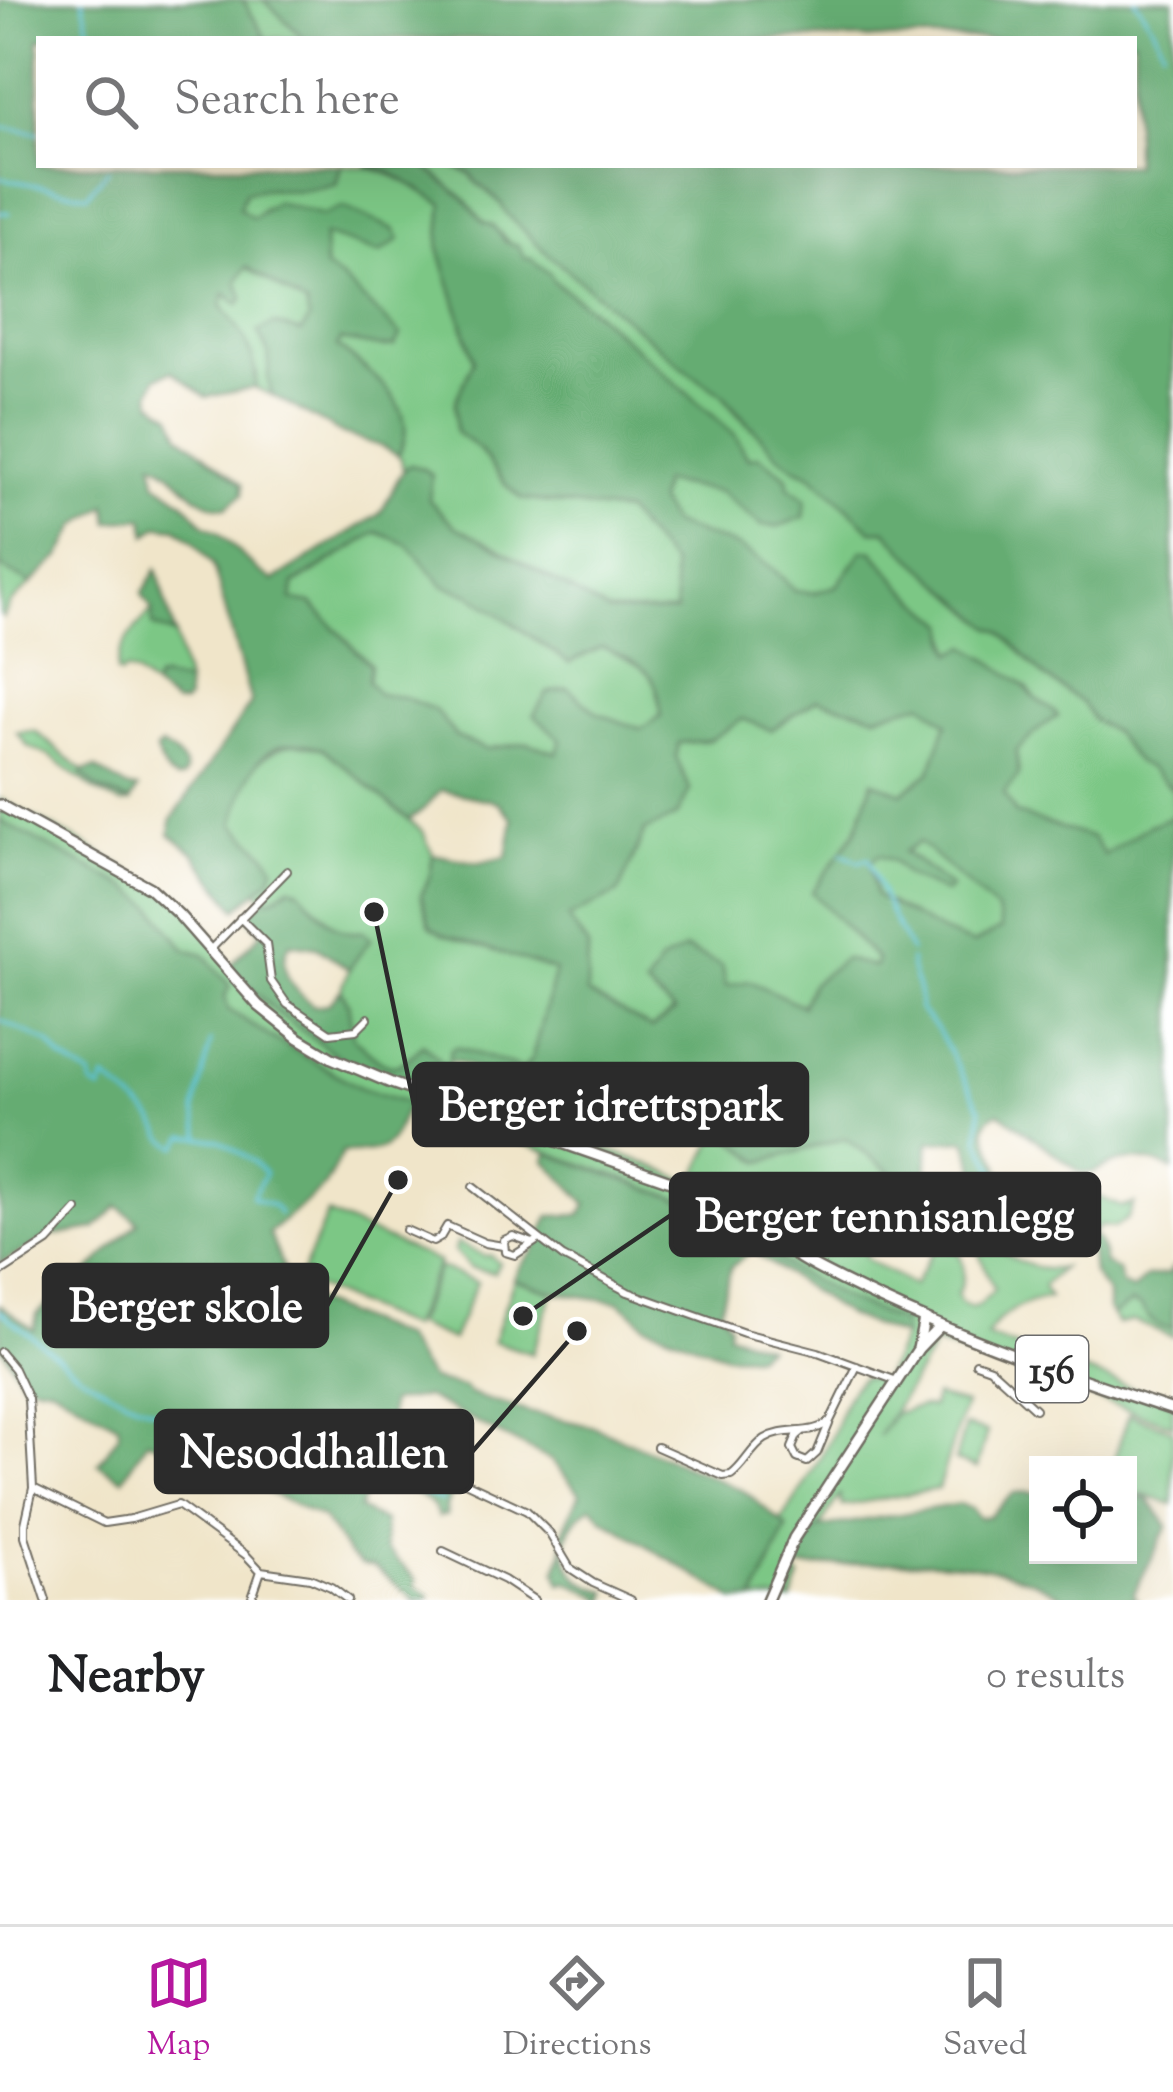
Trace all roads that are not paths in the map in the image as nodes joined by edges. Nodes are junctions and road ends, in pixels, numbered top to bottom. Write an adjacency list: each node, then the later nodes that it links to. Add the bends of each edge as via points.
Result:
1 (0, 805): 4 (main road, 156, via 150,888)
2 (286, 871): 3 (street)
3 (240, 918): 4 (street); 5 (street, via 264,941 271,981 295,1011 330,1033 356,1030)
4 (209, 951): 12 (main road, 156, via 267,1013 332,1058 679,1184 807,1263)
5 (368, 1018)
6 (473, 1187): 9 (street)
7 (77, 1210): 11 (street, via 48,1242)
8 (406, 1230): 10 (street, via 433,1242 447,1226)
9 (535, 1241): 10 (street, via 513,1236); 10 (street, via 515,1255); 16 (street, via 637,1296)
10 (502, 1246)
11 (0, 1273)
12 (932, 1323): 13 (main road); 13 (main road); 19 (main road, 156)
13 (918, 1349): 17 (main road)
14 (0, 1352): 24 (street, via 28,1399)
15 (976, 1363): 18 (street)
16 (857, 1366): 17 (street); 20 (street)
17 (897, 1381): 27 (main road, via 794,1538)
18 (1035, 1409)
19 (1173, 1410)
20 (830, 1421): 22 (street); 22 (street, via 807,1462 792,1448)
21 (389, 1424): 32 (street, via 465,1482 527,1511 570,1568)
22 (803, 1431): 23 (street, via 766,1438 726,1476)
23 (657, 1447)
24 (33, 1488): 26 (street, via 104,1523 178,1505); 28 (street, via 25,1536)
25 (443, 1551): 31 (street)
26 (261, 1571): 29 (street); 30 (street, via 310,1578)
27 (771, 1598)
28 (46, 1600)
29 (251, 1600)
30 (348, 1600)
31 (534, 1600)
32 (631, 1600)

